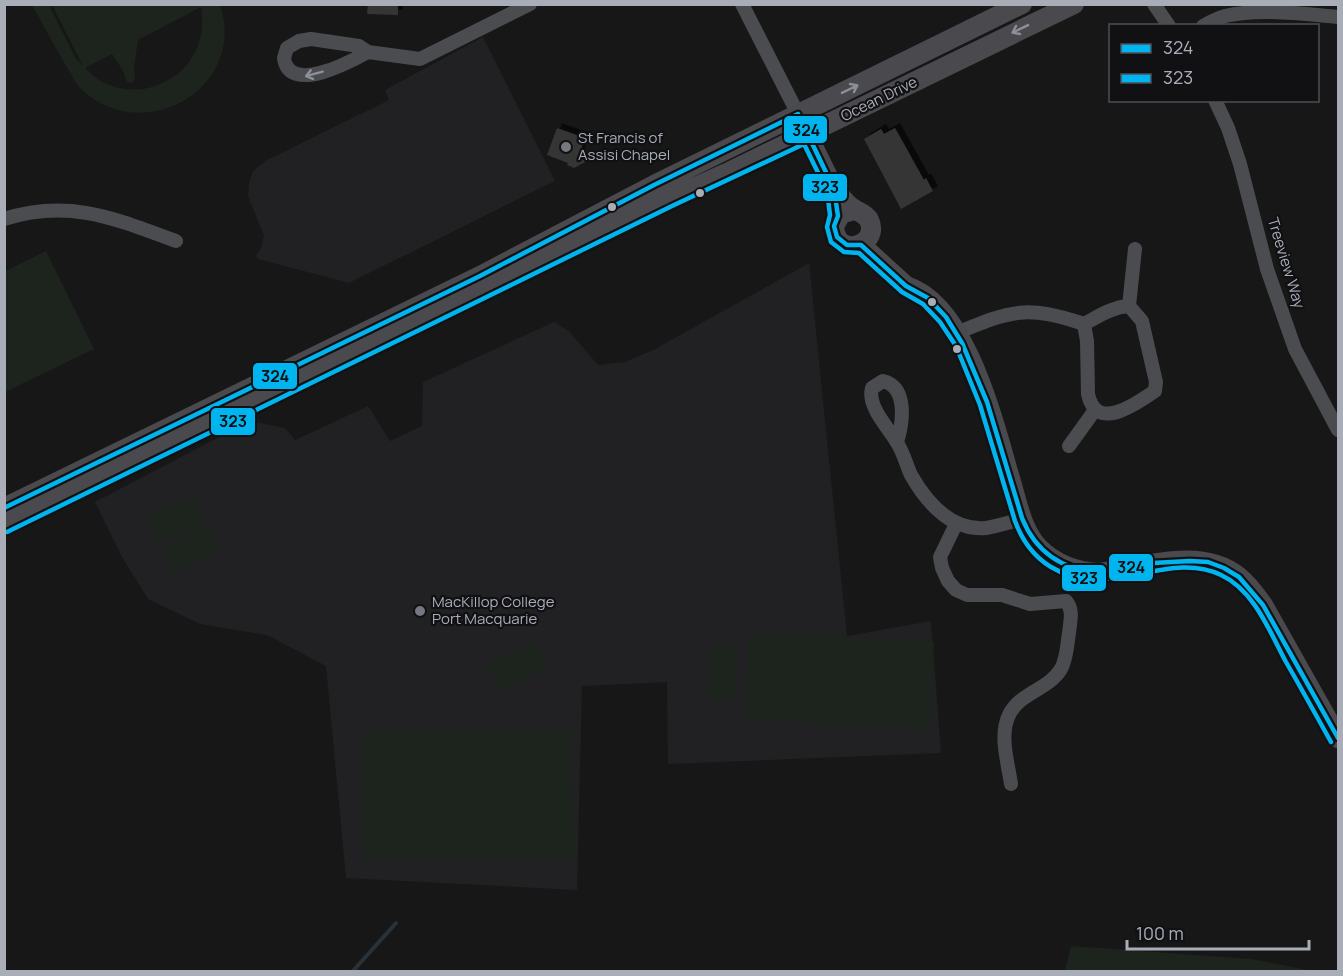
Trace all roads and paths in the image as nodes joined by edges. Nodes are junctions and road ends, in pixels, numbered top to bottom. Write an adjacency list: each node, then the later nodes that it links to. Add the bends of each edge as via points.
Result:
1 (530, 4): 9 (street, via 420,59)
2 (742, 4): 11 (street)
3 (1022, 4): 11 (main road, Ocean Drive, one-way to 3)
4 (1074, 4): 12 (main road, Ocean Drive, one-way to 12)
5 (1154, 4): 7 (street)
6 (1338, 17): 8 (street, via 1244,13 1223,16)
7 (1168, 24)
8 (1207, 24)
9 (368, 52): 9 (street, one-way to 9, via 306,77 294,75 284,63 287,48 303,39 359,46)
10 (1216, 102): 22 (street, Treeview Way, via 1240,164 1267,269 1295,349)
11 (798, 114): 12 (main road); 25 (main road, Ocean Drive, via 480,276)
12 (807, 134): 13 (main road); 28 (main road, Ocean Drive)
13 (846, 213): 15 (main road, via 864,213 869,221); 15 (main road, via 834,226 837,237 847,245)
14 (4, 219): 16 (street, via 39,210 85,212)
15 (865, 240): 20 (main road, via 909,279 912,288 931,301)
16 (176, 241)
17 (1135, 249): 18 (street)
18 (1129, 306): 19 (street, via 1105,312); 21 (street, via 1142,321 1155,391 1118,412 1102,414)
19 (1084, 324): 20 (street, via 1054,314 1016,312); 21 (street, via 1088,394)
20 (957, 333): 26 (main road, via 984,395)
21 (1095, 410): 24 (street)
22 (1338, 430)
23 (897, 442): 27 (street, via 923,495)
24 (1069, 446)
25 (4, 508)
26 (1022, 519): 27 (street, via 987,528); 29 (main road, via 1038,547 1070,569 1100,573 1192,560 1222,566 1238,576 1263,605)
27 (956, 524): 30 (street, via 940,557 948,581 956,590 968,595 1002,595 1030,604 1066,602 1070,606 1066,656 1061,669 1008,715 1005,738)
28 (4, 525)
29 (1338, 738)
30 (1011, 784)

